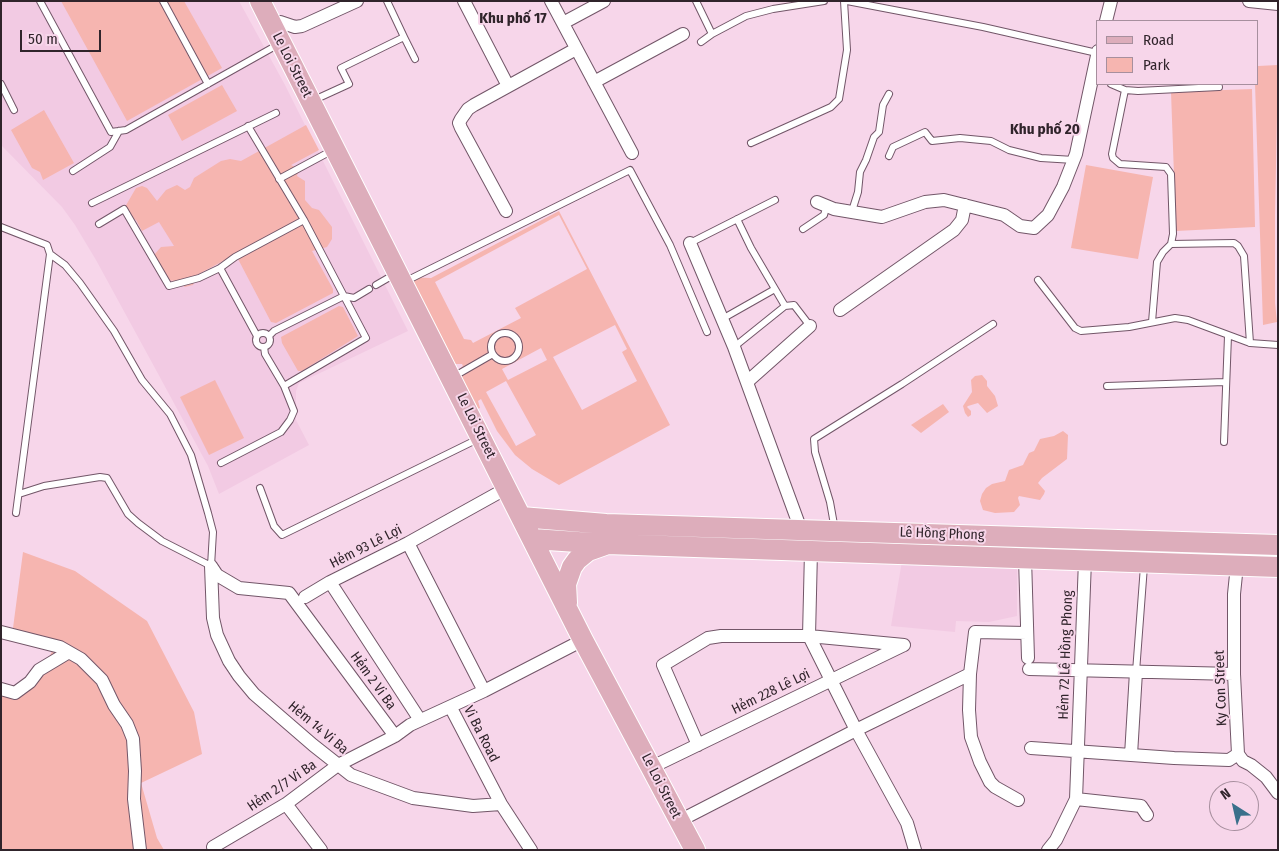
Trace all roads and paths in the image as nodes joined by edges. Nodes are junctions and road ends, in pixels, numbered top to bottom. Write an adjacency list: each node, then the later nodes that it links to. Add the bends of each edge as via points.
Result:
1 (40, 1): 40 (lane, via 111,132)
2 (163, 1): 30 (lane)
3 (260, 1): 17 (main road, Le Loi Street)
4 (357, 1): 17 (street, via 302,26 280,22)
5 (387, 1): 20 (lane)
6 (464, 1): 32 (street)
7 (552, 1): 16 (street)
8 (604, 1): 16 (street)
9 (696, 1): 19 (lane)
10 (824, 1): 19 (lane, via 746,16)
11 (846, 1): 24 (lane); 41 (lane, via 846,50 839,99 826,110)
12 (1111, 1): 15 (street)
13 (1249, 1): 14 (street)
14 (1278, 4)
15 (1106, 20)
16 (563, 24): 23 (street)
17 (272, 25): 22 (main road, Le Loi Street)
18 (683, 34): 28 (street)
19 (712, 34): 21 (lane)
20 (404, 37): 25 (lane); 36 (lane, via 341,68 349,84)
21 (701, 42)
22 (281, 43): 30 (lane); 36 (main road, Le Loi Street)
23 (576, 49): 28 (street); 32 (street)
24 (1096, 52)
25 (415, 59)
26 (1096, 64): 27 (street)
27 (1095, 77): 45 (street)
28 (594, 82): 43 (street)
29 (1, 84): 37 (lane)
30 (208, 84): 40 (lane)
31 (1113, 85): 34 (lane)
32 (508, 86): 52 (street, via 468,109 459,123)
33 (1219, 87): 34 (lane)
34 (1125, 90): 60 (lane, via 1113,158 1120,164 1152,165 1169,170)
35 (889, 94): 53 (lane, via 883,105 879,132 860,172)
36 (310, 102): 42 (main road, Le Loi Street)
37 (14, 110)
38 (276, 113): 39 (lane)
39 (248, 126): 47 (lane); 49 (lane)
40 (119, 131): 46 (lane, via 110,147)
41 (751, 143)
42 (335, 149): 47 (lane); 63 (main road, Le Loi Street)
43 (632, 153)
44 (889, 156): 45 (lane, via 893,147 925,132 932,141 960,138 991,141 1009,150 1041,158)
45 (1074, 160): 51 (street, via 1048,214 1034,228 1020,226 1004,215)
46 (73, 171)
47 (279, 179): 55 (lane)
48 (775, 200): 54 (lane)
49 (92, 203)
50 (822, 204): 53 (street); 58 (lane, via 824,215)
51 (965, 205): 53 (street, via 944,200 925,202 882,217); 70 (street, via 962,220 954,230)
52 (506, 211)
53 (852, 211)
54 (737, 219): 59 (lane); 67 (lane)
55 (304, 220): 62 (lane); 68 (lane)
56 (99, 224): 62 (lane, via 124,210 169,286)
57 (3, 229): 61 (lane, via 47,245)
58 (803, 229)
59 (690, 243): 71 (street)
60 (1171, 244): 72 (lane, via 1157,262); 79 (lane, via 1234,243 1238,246 1244,256)
61 (50, 254): 94 (lane); 111 (lane, via 65,265 80,283 114,331 142,380 170,414 191,454 213,532)
62 (220, 268): 76 (lane)
63 (400, 278): 65 (lane); 75 (lane, via 630,170 670,245); 84 (main road, Le Loi Street)
64 (1038, 280): 72 (lane, via 1074,328 1081,331)
65 (376, 285)
66 (369, 289): 68 (lane, via 354,298)
67 (775, 289): 69 (lane); 71 (lane)
68 (344, 296): 77 (lane); 87 (lane, via 366,338)
69 (785, 306): 74 (lane, via 794,304); 82 (lane)
70 (840, 310)
71 (722, 319): 82 (street)
72 (1152, 322): 78 (lane, via 1175,318 1188,320)
73 (993, 324): 99 (lane, via 814,438)
74 (810, 326): 85 (street)
75 (707, 332)
76 (257, 336): 77 (lane, via 263,333); 81 (lane, via 257,344)
77 (269, 336): 81 (lane, via 269,343)
78 (1228, 336): 79 (lane); 86 (lane)
79 (1250, 343): 80 (lane)
80 (1278, 345)
81 (264, 346): 87 (lane, via 265,354)
82 (734, 347): 85 (street)
83 (493, 354): 83 (lane, via 499,360 512,359 519,347 516,338 508,334 499,335 492,341); 84 (lane)
84 (452, 378): 89 (main road, Le Loi Street)
85 (747, 382): 98 (street)
86 (1225, 382): 88 (lane); 90 (lane)
87 (284, 386): 91 (lane, via 294,411 281,432)
88 (1107, 386)
89 (481, 438): 92 (lane, via 282,535 274,526); 93 (main road, Le Loi Street)
90 (1224, 442)
91 (221, 463)
92 (260, 488)
93 (507, 488): 96 (main road, Le Loi Street); 102 (street, Hẻm 93 Lê Lợi)
94 (18, 494): 95 (lane); 111 (lane, via 44,486 100,476 107,478 128,514 147,531)
95 (16, 513)
96 (521, 517): 97 (main road, Lê Hồng Phong); 101 (main road, Le Loi Street)
97 (583, 522): 98 (main road, Lê Hồng Phong); 103 (main road)
98 (806, 530): 99 (main road, Lê Hồng Phong); 106 (main road)
99 (836, 531): 100 (main road, Lê Hồng Phong)
100 (1036, 537): 105 (main road, Lê Hồng Phong); 107 (main road)
101 (533, 539): 103 (main road, Lê Hồng Phong); 115 (main road, Le Loi Street)
102 (408, 542): 113 (street, Hẻm 93 Lê Lợi); 127 (street)
103 (580, 542): 104 (main road, Lê Hồng Phong)
104 (607, 544): 106 (main road, Lê Hồng Phong); 115 (main road, via 584,554 570,571 566,599)
105 (1274, 544): 112 (main road)
106 (812, 551): 107 (main road, Lê Hồng Phong); 118 (street)
107 (1031, 558): 108 (main road, Lê Hồng Phong); 117 (street)
108 (1085, 560): 109 (main road, Lê Hồng Phong); 121 (street, Hẻm 72 Lê Hồng Phong)
109 (1144, 562): 110 (main road, Lê Hồng Phong); 122 (lane)
110 (1237, 565): 112 (main road, Lê Hồng Phong); 124 (street, Ky Con Street)
111 (211, 566): 131 (street, Hẻm 2 Vi Ba, via 216,575 239,588 289,593); 137 (street, Hẻm 14 Vi Ba, via 213,618 217,635 239,676 254,694)
112 (1273, 566)
113 (330, 582): 114 (street); 129 (street, Hẻm 93 Lê Lợi)
114 (305, 597)
115 (570, 612): 119 (main road, Le Loi Street)
116 (1, 632): 120 (street)
117 (1027, 634): 121 (street, via 1028,664); 123 (street, via 975,632)
118 (809, 636): 125 (street); 125 (street, Hẻm 228 Lê Lợi, via 904,645); 132 (street, via 708,638 663,665)
119 (584, 640): 127 (street, Vi Ba Road); 138 (main road, Le Loi Street)
120 (69, 652): 126 (street, via 39,670 15,693); 147 (street, via 102,680 133,739 134,799)
121 (1081, 671): 122 (street); 134 (street, Hẻm 72 Lê Hồng Phong)
122 (1136, 672): 124 (street); 136 (street)
123 (970, 674): 130 (street); 141 (street, via 971,737 980,762 995,787)
124 (1234, 674): 135 (street, Ky Con Street)
125 (831, 680): 130 (street); 132 (street, Hẻm 228 Lê Lợi)
126 (1, 689)
127 (484, 691): 128 (street, Vi Ba Road)
128 (451, 708): 129 (street); 143 (street, Vi Ba Road)
129 (420, 720): 131 (street)
130 (856, 730): 145 (street); 151 (street, via 907,824)
131 (395, 736): 137 (street, Hẻm 2/7 Vi Ba)
132 (698, 744): 138 (street, Hẻm 228 Lê Lợi)
133 (1031, 748): 134 (street)
134 (1077, 751): 136 (street); 140 (street, Hẻm 72 Lê Hồng Phong)
135 (1238, 754): 136 (street, via 1229,760); 139 (street, via 1266,777)
136 (1131, 755)
137 (338, 765): 142 (street, Hẻm 2/7 Vi Ba); 143 (street, Hẻm 14 Vi Ba, via 351,774 413,798 473,806)
138 (652, 767): 145 (main road, Le Loi Street)
139 (1278, 793)
140 (1076, 799): 144 (street, via 1141,806); 152 (street)
141 (1018, 800)
142 (286, 804): 146 (street, Hẻm 2/7 Vi Ba); 148 (street)
143 (501, 804): 149 (street, Vi Ba Road)
144 (1147, 815)
145 (679, 821): 150 (main road, Le Loi Street)
146 (213, 847)
147 (140, 850)
148 (321, 850)
149 (530, 850)
150 (695, 850)
151 (916, 850)
152 (1048, 850)

